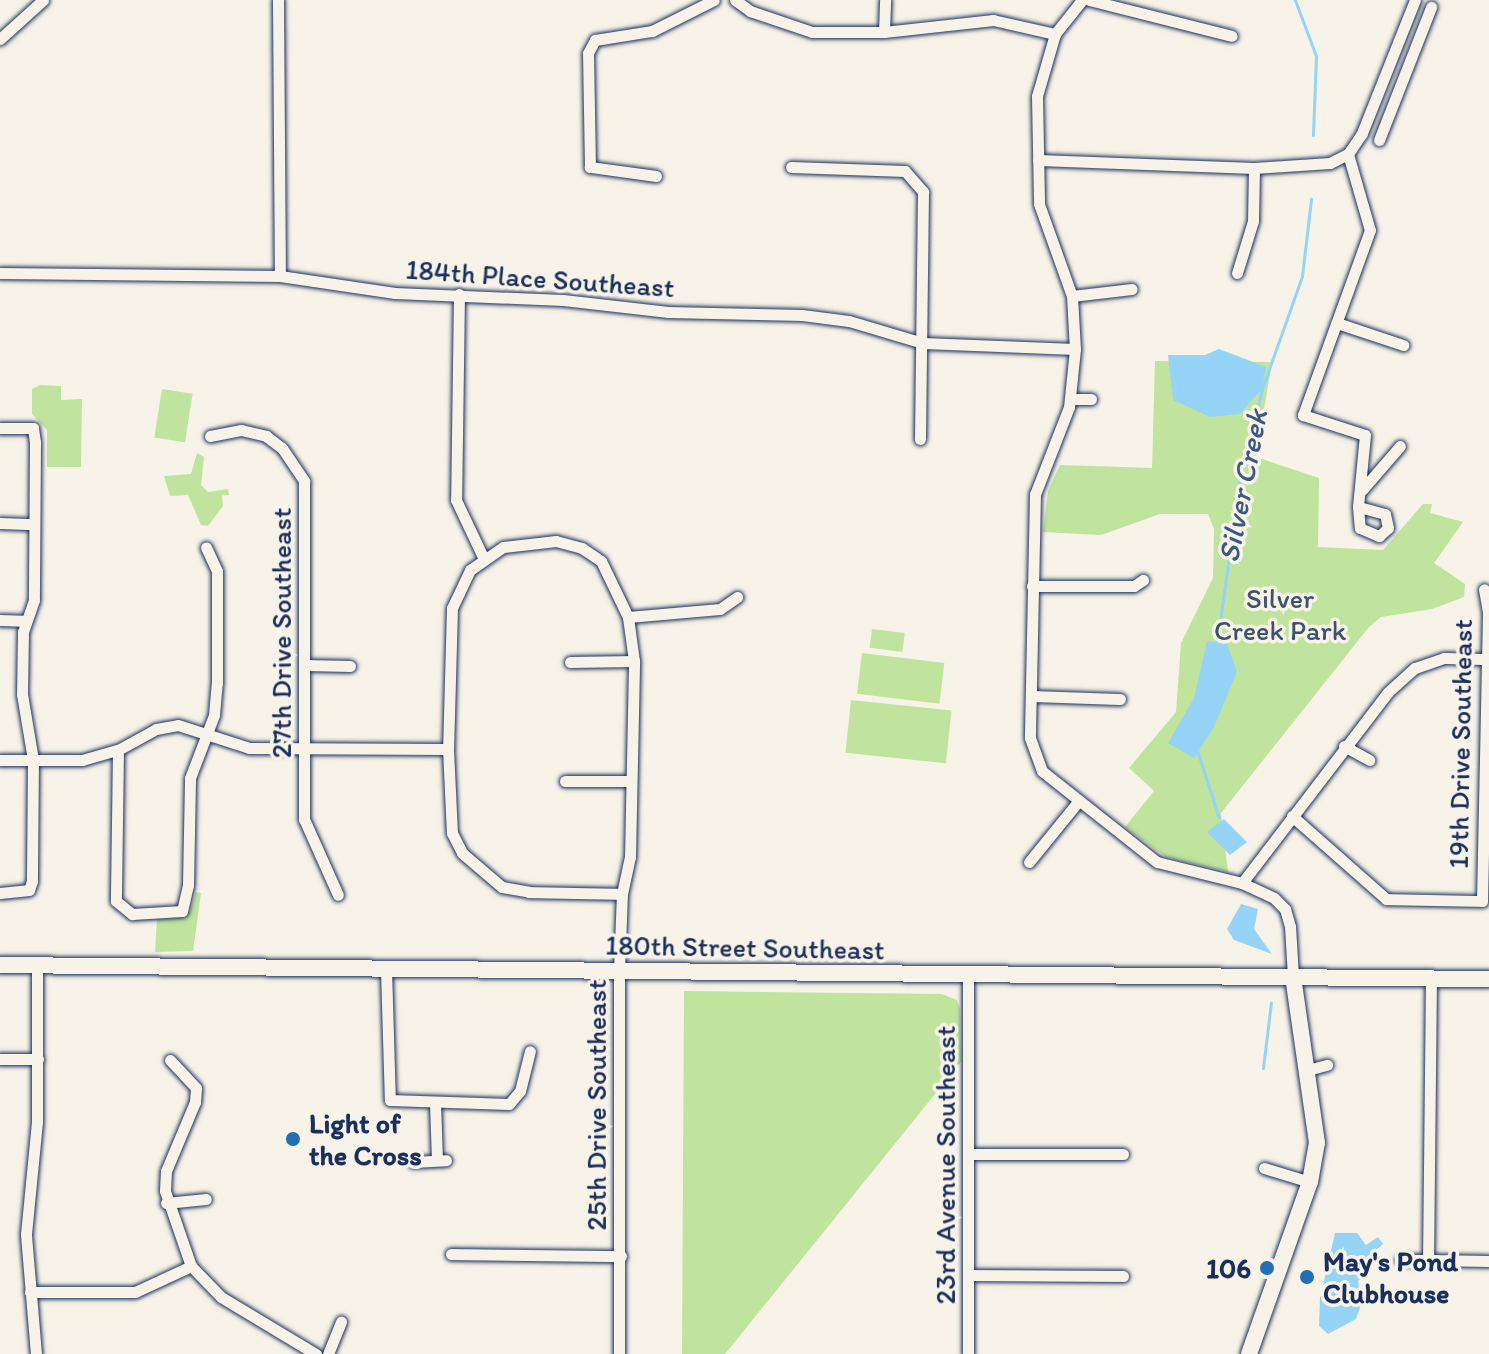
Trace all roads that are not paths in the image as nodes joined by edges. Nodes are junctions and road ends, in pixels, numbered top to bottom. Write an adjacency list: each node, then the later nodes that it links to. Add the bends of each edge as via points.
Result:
1 (43, 0): 14 (street)
2 (278, 0): 25 (street)
3 (714, 0): 22 (street, via 652,31 595,40 588,53 590,167)
4 (735, 0): 11 (street, via 750,11 812,32)
5 (885, 0): 11 (street)
6 (1082, 0): 12 (street)
7 (1089, 0): 13 (street)
8 (1412, 5): 10 (street); 15 (street)
9 (1431, 7): 10 (street)
10 (1424, 20): 16 (street)
11 (884, 32): 12 (street, via 993,20)
12 (1055, 34): 19 (street, via 1037,96)
13 (1232, 36)
14 (2, 37)
15 (1377, 93): 16 (street); 18 (street)
16 (1393, 100): 17 (street)
17 (1379, 140)
18 (1348, 154): 21 (street, via 1308,167); 29 (street, via 1370,230)
19 (1038, 160): 21 (street); 28 (street, via 1042,218)
20 (791, 167): 30 (street, via 895,170 915,178 926,205)
21 (1254, 168): 24 (street, via 1253,221)
22 (656, 176)
23 (0, 273): 25 (street, 184th Place Southeast)
24 (1237, 273)
25 (280, 276): 27 (street, 184th Place Southeast, via 395,293)
26 (1132, 289): 28 (street)
27 (459, 294): 30 (street, 184th Place Southeast, via 668,312 802,315 849,321); 44 (street, via 456,500)
28 (1072, 296): 32 (street)
29 (1337, 323): 31 (street); 39 (street, via 1303,415 1365,435)
30 (923, 343): 32 (street, 184th Place Southeast); 37 (street)
31 (1403, 345)
32 (1075, 349): 33 (street)
33 (1071, 399): 34 (street); 46 (street, via 1035,494)
34 (1091, 399)
35 (0, 428): 42 (street, via 33,428)
36 (210, 436): 55 (street, 27th Drive Southeast, via 241,430 266,436 282,448 304,481)
37 (920, 439)
38 (1400, 446): 39 (street)
39 (1362, 490): 40 (street)
40 (1358, 507)
41 (0, 523): 42 (street)
42 (34, 524): 51 (street, via 34,600)
43 (206, 547): 59 (street, via 217,571 217,683)
44 (483, 557): 49 (street, 25th Drive Southeast, via 526,542 556,541 582,548 601,561); 62 (street, via 470,570 452,608)
45 (1143, 580): 46 (street, via 1134,586)
46 (1032, 586): 57 (street)
47 (1484, 589): 52 (street, 19th Drive Southeast)
48 (737, 597): 49 (street, via 720,609)
49 (628, 617): 53 (street, 25th Drive Southeast)
50 (0, 620): 51 (street)
51 (23, 621): 65 (street, via 22,694)
52 (1485, 659): 60 (street, via 1444,658 1415,668); 70 (street, 19th Drive Southeast, via 1482,901 1386,899)
53 (634, 661): 54 (street); 68 (street, 25th Drive Southeast)
54 (570, 662)
55 (305, 665): 56 (street); 61 (street, 27th Drive Southeast)
56 (350, 666)
57 (1031, 696): 58 (street); 69 (street, via 1034,755 1042,771)
58 (1120, 699)
59 (207, 731): 61 (street, via 249,748); 63 (street, via 178,725 156,729); 63 (street, via 190,778 187,902 182,911 132,914 116,901)
60 (1344, 746): 66 (street); 70 (street)
61 (304, 748): 62 (street); 75 (street, 27th Drive Southeast, via 304,819)
62 (448, 749): 74 (street, via 452,833 474,866 502,887)
63 (118, 750): 65 (street, via 82,760)
64 (0, 760): 65 (street)
65 (33, 760): 73 (street, via 29,890)
66 (1369, 760)
67 (565, 781): 68 (street)
68 (631, 781): 74 (street, 25th Drive Southeast, via 630,857)
69 (1077, 803): 71 (street); 72 (street, via 1157,862)
70 (1292, 816): 72 (street)
71 (1029, 862)
72 (1242, 883): 81 (street, via 1285,909)
73 (0, 893)
74 (622, 894): 79 (street, 25th Drive Southeast)
75 (338, 895)
76 (0, 965): 77 (street, 180th Street Southeast)
77 (37, 966): 78 (street, 180th Street Southeast); 86 (street)
78 (386, 969): 79 (street, 180th Street Southeast); 90 (street, via 386,1094 397,1103)
79 (619, 971): 80 (street, 180th Street Southeast); 99 (street, 25th Drive Southeast)
80 (968, 977): 81 (street, 180th Street Southeast); 91 (street, 23rd Avenue Southeast)
81 (1293, 977): 82 (street, 180th Street Southeast); 89 (street)
82 (1431, 978): 83 (street, 180th Street Southeast); 101 (street)
83 (1489, 979)
84 (530, 1051): 90 (street, via 520,1091 509,1104)
85 (0, 1059): 86 (street)
86 (38, 1059): 106 (street, via 26,1234)
87 (170, 1060): 97 (street, via 197,1096 166,1171)
88 (1327, 1065): 89 (street)
89 (1304, 1071): 95 (street, via 1317,1143)
90 (435, 1103): 93 (street, via 441,1160)
91 (971, 1154): 92 (street); 104 (street, 23rd Avenue Southeast)
92 (1123, 1154)
93 (413, 1162)
94 (1264, 1168): 95 (street)
95 (1310, 1182): 113 (street)
96 (206, 1199): 97 (street)
97 (166, 1203): 103 (street)
98 (451, 1254): 99 (street)
99 (621, 1256): 111 (street, 25th Drive Southeast)
100 (1401, 1260): 101 (street)
101 (1428, 1260): 102 (street)
102 (1489, 1261)
103 (191, 1266): 106 (street, via 135,1292); 109 (street, via 221,1297)
104 (970, 1275): 105 (street); 112 (street, 23rd Avenue Southeast)
105 (1123, 1276)
106 (30, 1292): 108 (street)
107 (341, 1321): 110 (street)
108 (36, 1354)
109 (316, 1354)
110 (328, 1354)
111 (619, 1354)
112 (968, 1354)
113 (1249, 1354)

